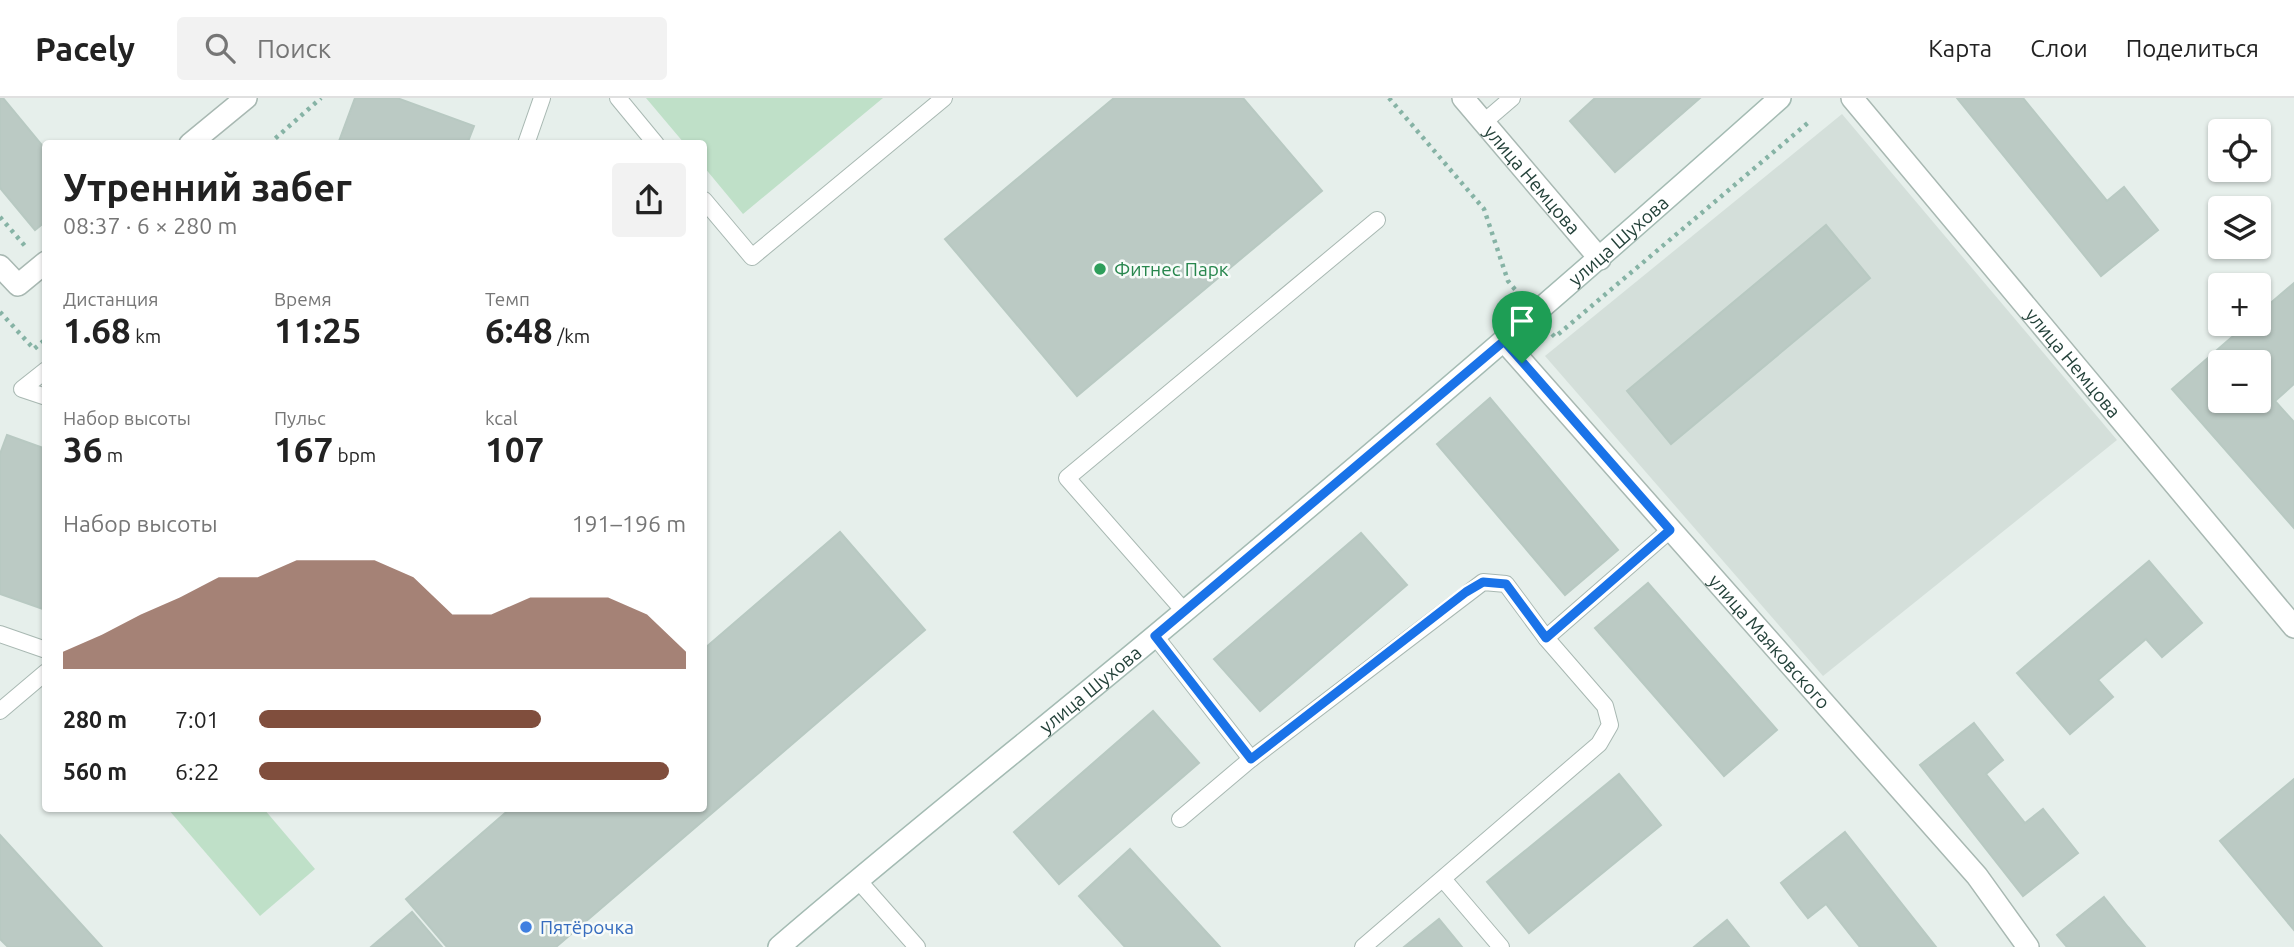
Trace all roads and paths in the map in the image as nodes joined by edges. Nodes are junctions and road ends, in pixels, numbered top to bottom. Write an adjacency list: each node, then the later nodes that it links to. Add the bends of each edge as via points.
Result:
1 (246, 98): 11 (street)
2 (321, 98): 12 (path)
3 (542, 98): 13 (lane)
4 (618, 98): 14 (lane)
5 (944, 98): 15 (lane, via 752,257)
6 (1463, 98): 10 (street, улица Немцова)
7 (1512, 98): 10 (lane)
8 (1780, 98): 19 (street, улица Шухова)
9 (1852, 98): 29 (street, улица Немцова)
10 (1483, 122): 19 (street, улица Немцова)
11 (195, 140)
12 (274, 140)
13 (527, 140)
14 (653, 140)
15 (707, 204)
16 (0, 217): 18 (path)
17 (1377, 220): 28 (lane, via 1067,478)
18 (27, 248)
19 (1600, 259): 23 (street, улица Шухова)
20 (0, 265): 21 (street, via 18,285)
21 (42, 265)
22 (0, 312): 24 (path, via 34,349)
23 (1504, 341): 27 (street, улица Маяковского); 28 (street, улица Шухова)
24 (42, 342)
25 (42, 373): 26 (lane, via 22,389)
26 (42, 396)
27 (1670, 530): 32 (lane); 44 (street, улица Маяковского, via 1977,877)
28 (1184, 611): 31 (street, улица Шухова)
29 (2293, 624)
30 (0, 634): 33 (lane)
31 (1155, 636): 36 (lane); 38 (street, улица Шухова)
32 (1546, 638): 36 (lane, via 1506,584 1483,582); 39 (lane, via 1605,706 1610,725 1598,744)
33 (42, 649)
34 (42, 675): 35 (lane)
35 (0, 711)
36 (1251, 759): 37 (lane)
37 (1180, 819)
38 (857, 879): 40 (street, улица Шухова); 41 (lane)
39 (1443, 879): 42 (lane); 43 (lane)
40 (779, 947)
41 (916, 947)
42 (1363, 947)
43 (1501, 947)
44 (2028, 947)

